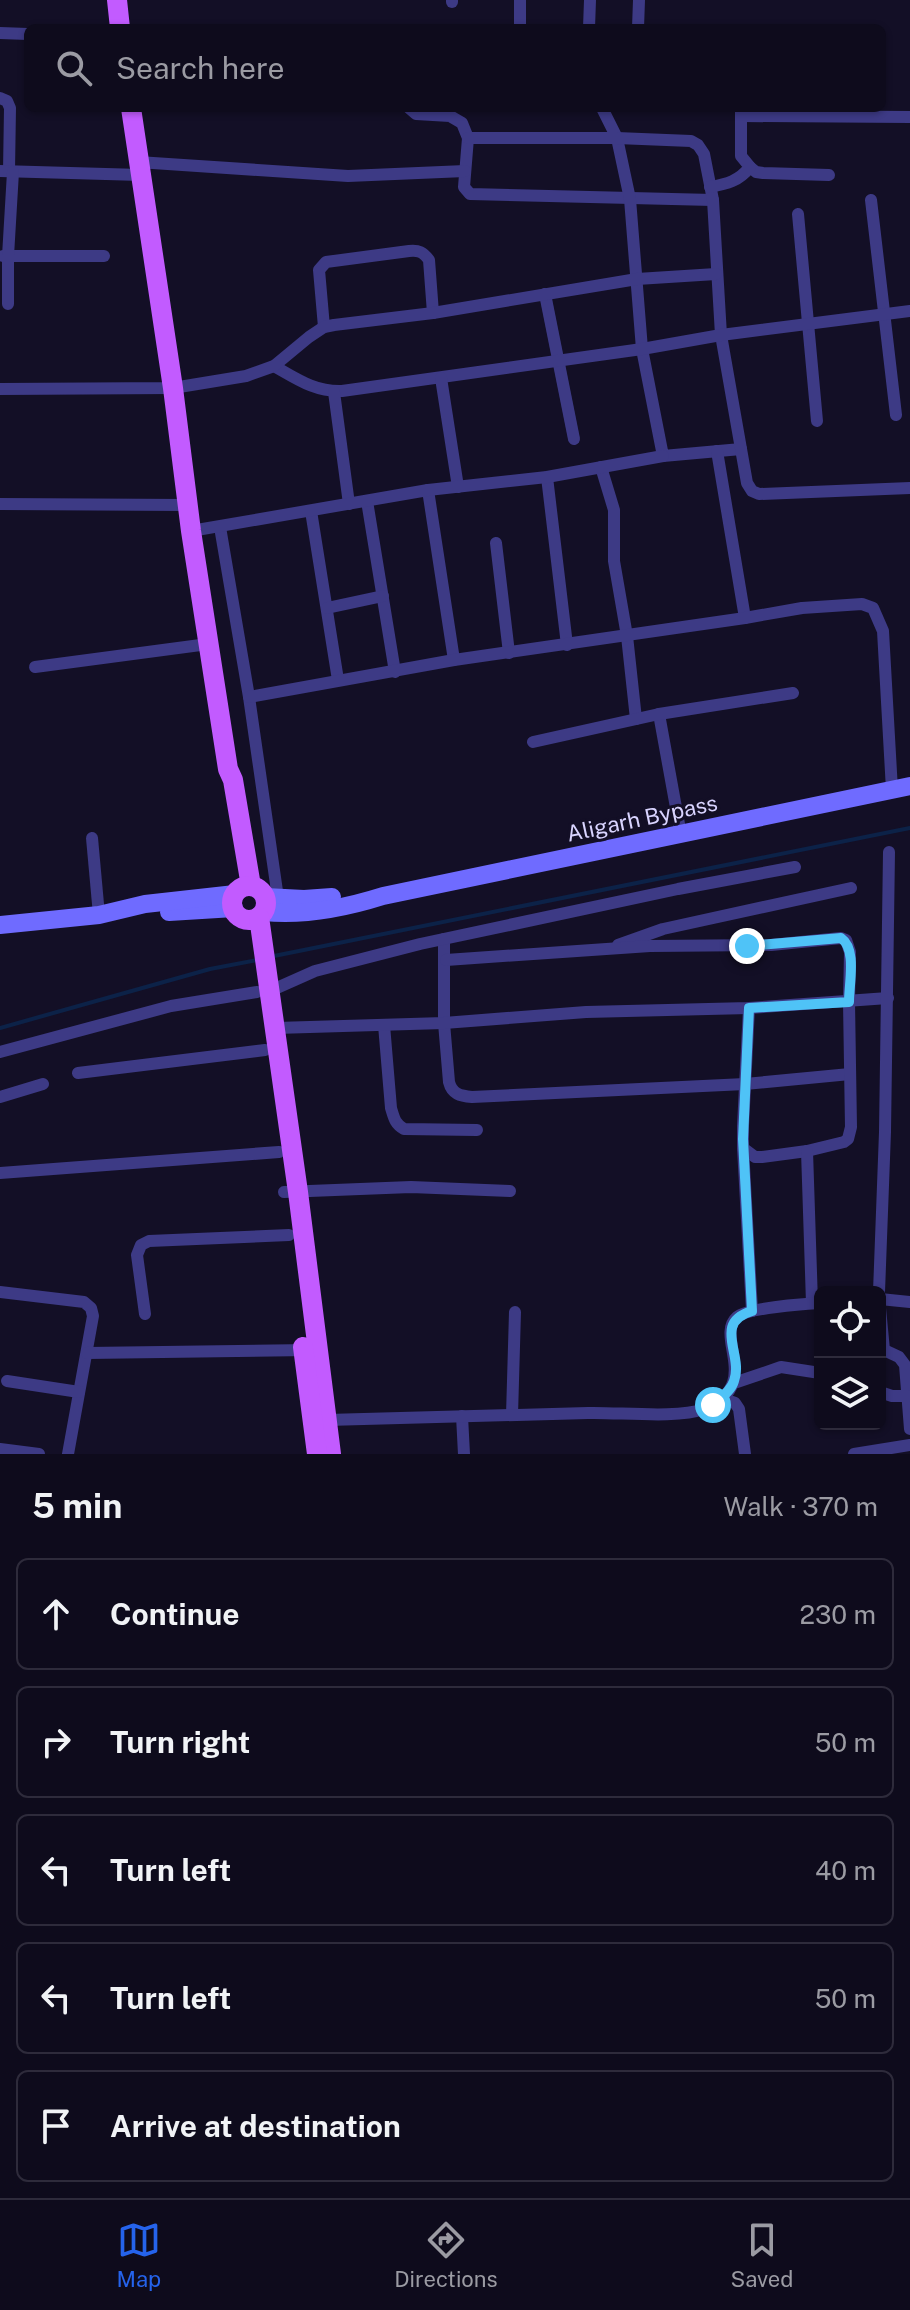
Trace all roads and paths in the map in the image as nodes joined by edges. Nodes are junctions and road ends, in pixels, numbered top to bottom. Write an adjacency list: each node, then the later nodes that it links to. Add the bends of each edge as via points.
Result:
1 (117, 0): 5 (main road)
2 (520, 0): 6 (street)
3 (590, 0): 7 (street)
4 (639, 0): 8 (street)
5 (120, 24)
6 (520, 24)
7 (589, 24)
8 (638, 24)
9 (0, 33): 10 (street)
10 (24, 34)
11 (0, 98): 21 (street, via 10,108)
12 (132, 112): 20 (main road)
13 (414, 112): 17 (street, via 450,116 466,128)
14 (604, 112): 18 (street)
15 (740, 112): 16 (street); 19 (street, via 741,156)
16 (910, 117)
17 (468, 138): 18 (street); 22 (street)
18 (617, 138): 24 (street, via 698,145); 25 (street)
19 (750, 167): 23 (street, via 763,173); 24 (street)
20 (140, 168): 21 (street); 22 (street, via 348,176); 44 (main road)
21 (7, 171): 28 (street)
22 (465, 171): 25 (street, via 464,187 474,195)
23 (829, 175)
24 (712, 193): 25 (street); 30 (street)
25 (630, 199): 31 (street)
26 (871, 200): 36 (street)
27 (798, 214): 37 (street)
28 (4, 256): 29 (street); 33 (street)
29 (104, 256)
30 (716, 274): 31 (street); 39 (street)
31 (637, 279): 32 (street); 40 (street)
32 (545, 294): 35 (street); 41 (street)
33 (8, 304)
34 (910, 311): 36 (street)
35 (433, 313): 38 (street); 38 (street, via 429,260 418,250 409,251 326,262 319,270)
36 (884, 314): 37 (street); 47 (street)
37 (809, 324): 39 (street); 48 (street)
38 (324, 327): 42 (street)
39 (721, 335): 40 (street); 50 (street)
40 (642, 349): 41 (street); 52 (street)
41 (557, 361): 43 (street); 49 (street)
42 (274, 366): 44 (street); 46 (street, via 310,386)
43 (441, 378): 46 (street); 55 (street)
44 (173, 388): 45 (street); 61 (main road)
45 (0, 389)
46 (334, 392): 60 (street)
47 (896, 415)
48 (817, 421)
49 (574, 439)
50 (741, 449): 51 (street); 56 (street, via 747,483 759,494)
51 (717, 451): 52 (street); 68 (street)
52 (663, 456): 53 (street)
53 (601, 467): 54 (street); 69 (street, via 614,510 614,561)
54 (547, 477): 55 (street); 71 (street)
55 (458, 487): 57 (street)
56 (910, 488)
57 (428, 490): 58 (street); 73 (street)
58 (367, 501): 60 (street); 66 (street)
59 (0, 504): 61 (street)
60 (349, 504): 62 (street)
61 (187, 505): 64 (main road)
62 (311, 511): 63 (street); 67 (street)
63 (220, 527): 64 (street); 78 (street)
64 (191, 531): 70 (main road)
65 (496, 543): 72 (street)
66 (383, 596): 67 (street); 75 (street)
67 (327, 608): 76 (street)
68 (745, 618): 69 (street); 82 (street, via 802,608 873,608 883,631)
69 (627, 636): 71 (street); 80 (street)
70 (208, 644): 74 (street); 88 (main road)
71 (567, 645): 72 (street)
72 (509, 653): 73 (street)
73 (454, 660): 75 (street)
74 (35, 667)
75 (395, 672): 76 (street)
76 (338, 680): 78 (street)
77 (793, 693): 79 (street)
78 (249, 697): 88 (street)
79 (659, 714): 80 (street); 83 (street)
80 (636, 719): 81 (street)
81 (533, 742)
82 (901, 788): 83 (main road, Aligarh Bypass)
83 (681, 835): 88 (main road, Aligarh Bypass, via 360,903 303,912)
84 (92, 838): 89 (street)
85 (889, 852): 95 (street)
86 (795, 867): 91 (street)
87 (851, 888): 92 (street, via 663,929)
88 (253, 907): 89 (main road, Aligarh Bypass); 94 (main road)
89 (105, 914): 90 (main road, Aligarh Bypass)
90 (0, 925)
91 (444, 939): 93 (street); 94 (street)
92 (607, 949): 93 (street); 96 (street, via 841,938 850,952)
93 (446, 960): 98 (street)
94 (263, 985): 100 (main road); 101 (main road); 102 (street)
95 (888, 998): 96 (street); 117 (street)
96 (849, 1002): 97 (street); 104 (street)
97 (749, 1008): 98 (street, via 586,1012); 106 (street)
98 (444, 1023): 99 (street); 106 (street, via 449,1082 463,1096)
99 (384, 1025): 100 (street); 108 (street, via 391,1108 398,1126)
100 (276, 1028): 114 (main road)
101 (265, 1050): 103 (street); 111 (main road)
102 (0, 1052)
103 (78, 1073)
104 (850, 1074): 106 (street); 110 (street, via 848,1139)
105 (43, 1084): 107 (street)
106 (745, 1084): 109 (street)
107 (0, 1097)
108 (477, 1130)
109 (743, 1148): 110 (street, via 755,1157); 122 (street)
110 (807, 1151): 116 (street)
111 (279, 1152): 112 (street); 114 (main road)
112 (0, 1173)
113 (510, 1191): 114 (street, via 411,1187)
114 (291, 1192): 115 (main road); 125 (main road)
115 (289, 1235): 124 (street, via 141,1245 137,1255); 125 (main road)
116 (815, 1286)
117 (879, 1286)
118 (0, 1292): 127 (street, via 84,1302 93,1316)
119 (886, 1300): 120 (street)
120 (910, 1302)
121 (814, 1303): 122 (street)
122 (752, 1311): 130 (street, via 733,1323)
123 (515, 1312): 135 (street)
124 (145, 1314)
125 (310, 1350): 127 (street); 137 (main road); 143 (main road)
126 (886, 1351): 133 (street, via 903,1360)
127 (87, 1353): 131 (street)
128 (814, 1372): 130 (street, via 781,1367)
129 (7, 1381): 131 (street)
130 (734, 1383): 134 (street)
131 (79, 1392): 142 (street)
132 (886, 1394): 133 (street)
133 (908, 1396): 138 (street)
134 (721, 1398): 135 (street, via 690,1413); 146 (street, via 739,1409)
135 (512, 1415): 136 (street)
136 (462, 1416): 137 (street); 145 (street)
137 (327, 1420): 144 (main road)
138 (910, 1429)
139 (910, 1445): 147 (street)
140 (0, 1449): 141 (street)
141 (39, 1454)
142 (68, 1454)
143 (317, 1454)
144 (331, 1454)
145 (464, 1454)
146 (745, 1454)
147 (854, 1454)

